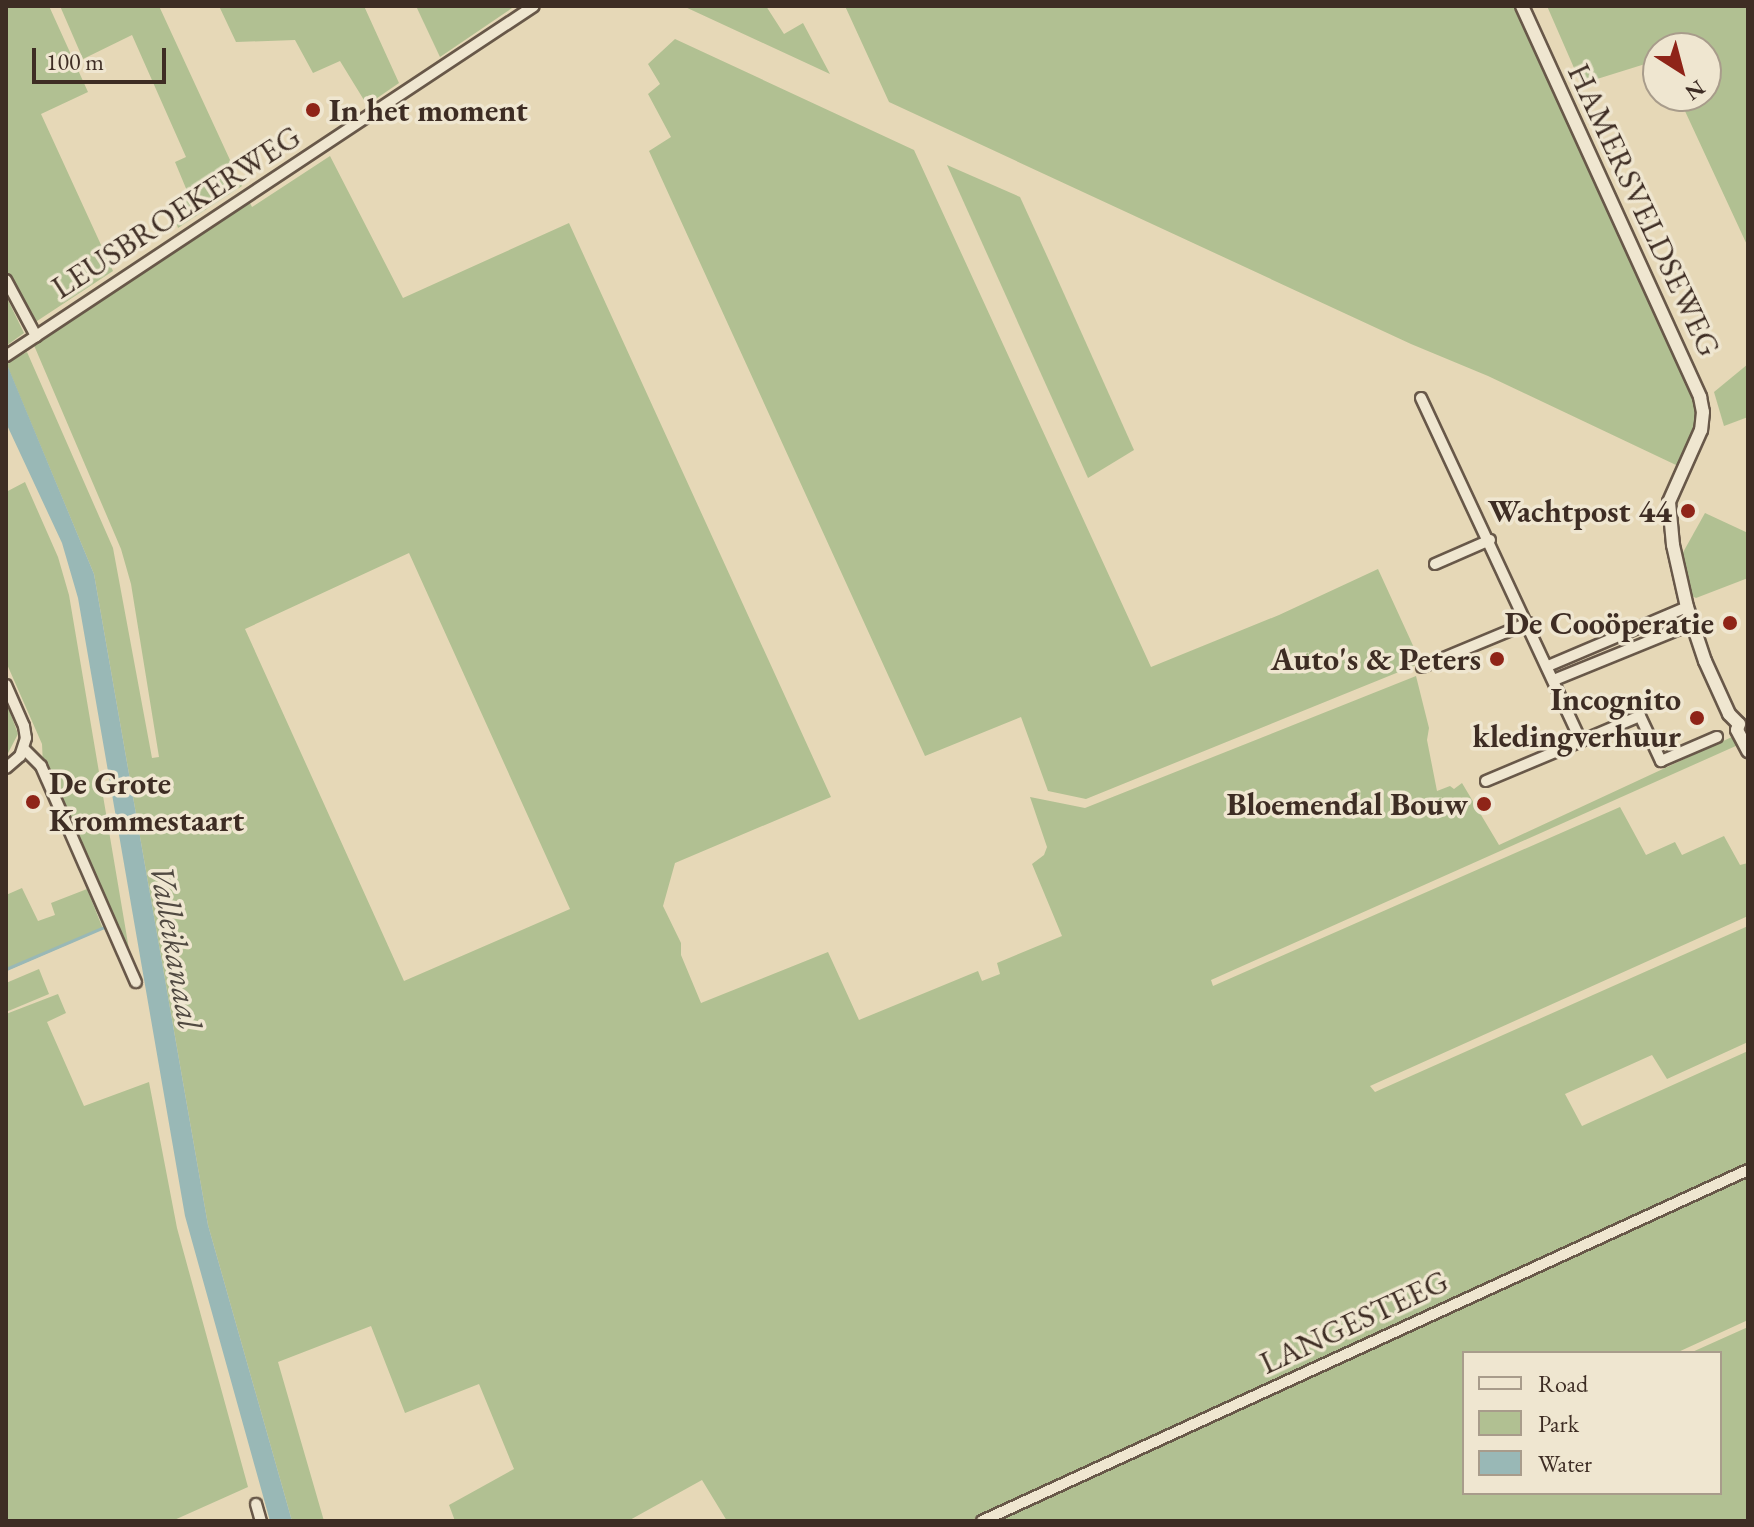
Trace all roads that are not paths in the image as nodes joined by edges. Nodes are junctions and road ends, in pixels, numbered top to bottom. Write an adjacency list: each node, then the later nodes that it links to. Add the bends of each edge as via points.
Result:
1 (534, 6): 4 (street, LEUSBROEKERWEG)
2 (1522, 6): 9 (street, HAMERSVELDSEWEG, via 1700,397 1701,430 1669,502 1675,562)
3 (6, 280): 4 (street)
4 (36, 336): 5 (street, LEUSBROEKERWEG)
5 (6, 355)
6 (1421, 398): 7 (street)
7 (1490, 540): 8 (street); 10 (street)
8 (1435, 564)
9 (1687, 607): 11 (street, HAMERSVELDSEWEG); 12 (street)
10 (1528, 623): 12 (street); 13 (street)
11 (1692, 624): 14 (street); 16 (street, HAMERSVELDSEWEG, via 1731,718)
12 (1548, 666): 14 (street)
13 (1422, 667)
14 (1554, 680): 18 (street)
15 (6, 685): 19 (street, via 24,726)
16 (1744, 723): 20 (street, HAMERSVELDSEWEG, via 1737,730)
17 (1717, 737): 18 (street, via 1661,761 1640,716)
18 (1581, 741): 22 (street)
19 (24, 749): 21 (street); 23 (street, via 41,766)
20 (1748, 751)
21 (6, 768)
22 (1486, 781)
23 (136, 979)
24 (1748, 1170): 27 (street, LANGESTEEG)
25 (256, 1504): 26 (street)
26 (261, 1521)
27 (982, 1521)

